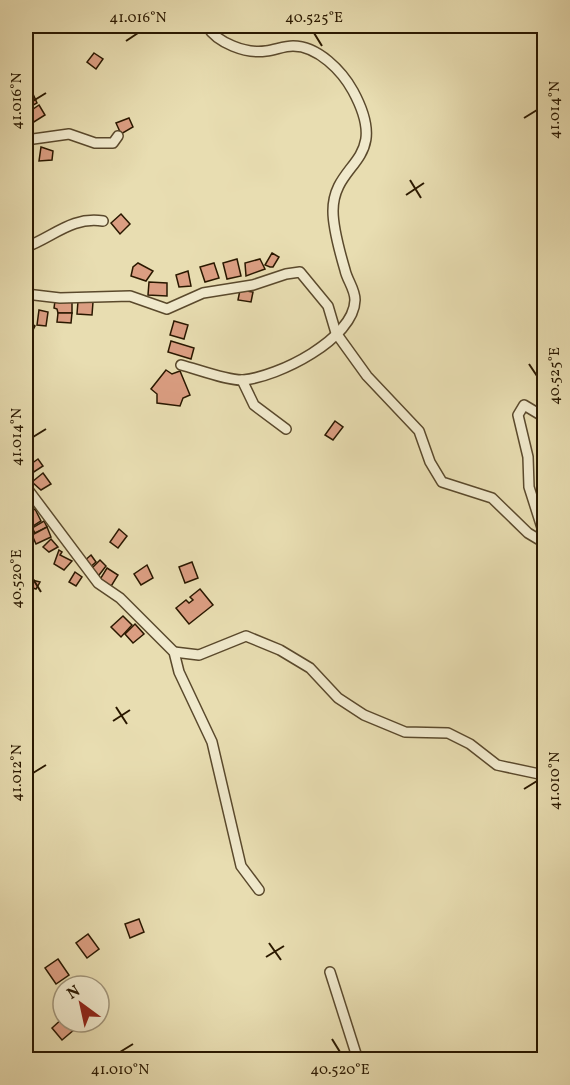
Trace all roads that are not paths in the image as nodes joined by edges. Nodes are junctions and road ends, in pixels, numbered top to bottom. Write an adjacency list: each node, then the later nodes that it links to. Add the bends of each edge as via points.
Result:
1 (207, 26): 7 (street, via 213,36 224,42 255,51 293,46 308,49 336,68 353,91 367,141 361,158 336,193 333,212 355,301 345,327)
2 (118, 136): 3 (street, via 113,142 95,143 69,134)
3 (26, 140)
4 (103, 221): 5 (street, via 74,222)
5 (26, 247)
6 (26, 294): 7 (street, via 60,298 130,296 167,309 203,293 300,272 328,306)
7 (336, 333): 9 (street, via 298,364); 10 (street, via 367,376 419,431 442,482 492,498 538,539 544,534 529,487 528,457 518,415 524,405)
8 (181, 364): 9 (street)
9 (242, 380): 11 (street, via 254,405)
10 (544, 417)
11 (286, 429)
12 (26, 487): 13 (street, via 98,583 120,598)
13 (174, 652): 14 (street, via 199,655 246,636 310,668 338,698 364,715 405,732 448,733 497,765); 15 (street, via 179,672 212,742 241,866)
14 (544, 775)
15 (259, 890)
16 (330, 972): 17 (street)
17 (358, 1059)

